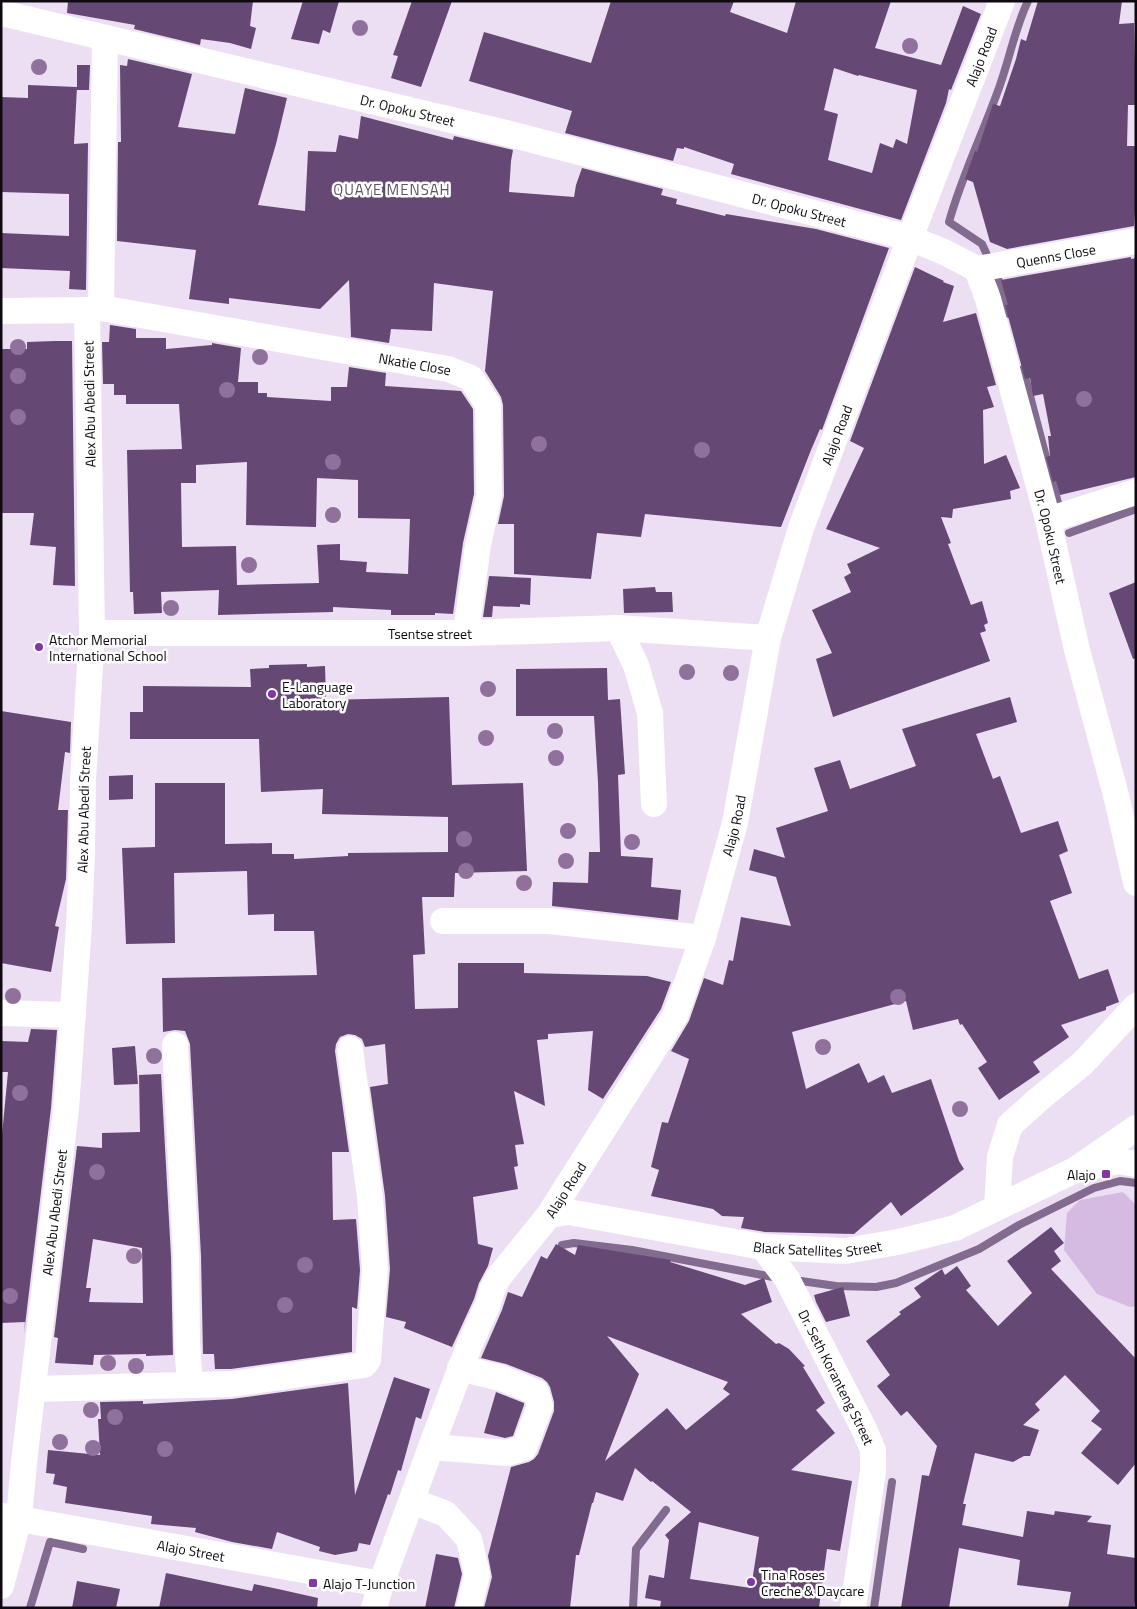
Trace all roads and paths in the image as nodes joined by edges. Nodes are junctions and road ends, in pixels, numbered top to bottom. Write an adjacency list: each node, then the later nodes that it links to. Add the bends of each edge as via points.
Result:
1 (1002, 1): 4 (street, Alajo Road)
2 (1, 13): 3 (street, Dr. Opoku Street)
3 (105, 38): 4 (street, Dr. Opoku Street, via 506,133); 7 (street, Alex Abu Abedi Street)
4 (910, 238): 6 (street, Dr. Opoku Street); 14 (street, Alajo Road, via 801,528)
5 (1136, 241): 6 (street, Quenns Close)
6 (977, 269): 10 (street, Dr. Opoku Street)
7 (94, 309): 8 (street, Nkatie Close); 12 (street, Alex Abu Abedi Street); 13 (street, Nkatie Close, via 448,369 471,378 488,405 489,496 478,545)
8 (1, 310)
9 (1136, 492): 10 (street)
10 (1048, 520): 15 (street, Dr. Opoku Street, via 1077,650)
11 (618, 628): 13 (street, Tsentse street); 14 (street, Tsentse street); 16 (street, via 636,665 650,713)
12 (92, 633): 13 (street, Tsentse street); 22 (street, Alex Abu Abedi Street)
13 (466, 633)
14 (768, 638): 19 (street, Alajo Road, via 735,824)
15 (1126, 796): 17 (street, Dr. Opoku Street)
16 (654, 804)
17 (1136, 883)
18 (443, 921): 19 (street, via 549,921)
19 (703, 938): 29 (street, Alajo Road, via 675,1016)
20 (1136, 1006): 28 (street, via 1083,1064 1010,1125 1000,1157)
21 (1, 1013): 22 (street)
22 (73, 1015): 33 (street, Alex Abu Abedi Street, via 66,1109)
23 (175, 1045): 32 (street)
24 (350, 1049): 32 (street, via 370,1197 375,1270 368,1360 364,1365 232,1384)
25 (1136, 1128): 27 (street, Black Satellites Street)
26 (1136, 1164): 27 (street, Black Satellites Street, via 1118,1161)
27 (1075, 1170): 28 (street, Black Satellites Street)
28 (997, 1207): 30 (street, Black Satellites Street, via 955,1228 898,1242 845,1251)
29 (550, 1215): 30 (street, Black Satellites Street, via 569,1212); 31 (street, Alajo Road, via 498,1278)
30 (763, 1247): 40 (street, Dr. Seth Koranteng Street, via 787,1280 873,1450 873,1471)
31 (460, 1368): 34 (street, Alajo Road); 34 (street, via 500,1378 536,1392 540,1406 533,1426 524,1448 508,1453)
32 (190, 1385): 33 (street)
33 (33, 1389): 36 (street, Alex Abu Abedi Street)
34 (431, 1447): 35 (street, Alajo Road)
35 (412, 1501): 38 (street, Alajo Road); 39 (street, via 446,1514 469,1540 477,1574)
36 (10, 1517): 37 (street, Alex Abu Abedi Street); 38 (street, Alajo Street)
37 (1, 1586)
38 (378, 1596)
39 (469, 1608)
40 (853, 1608)

